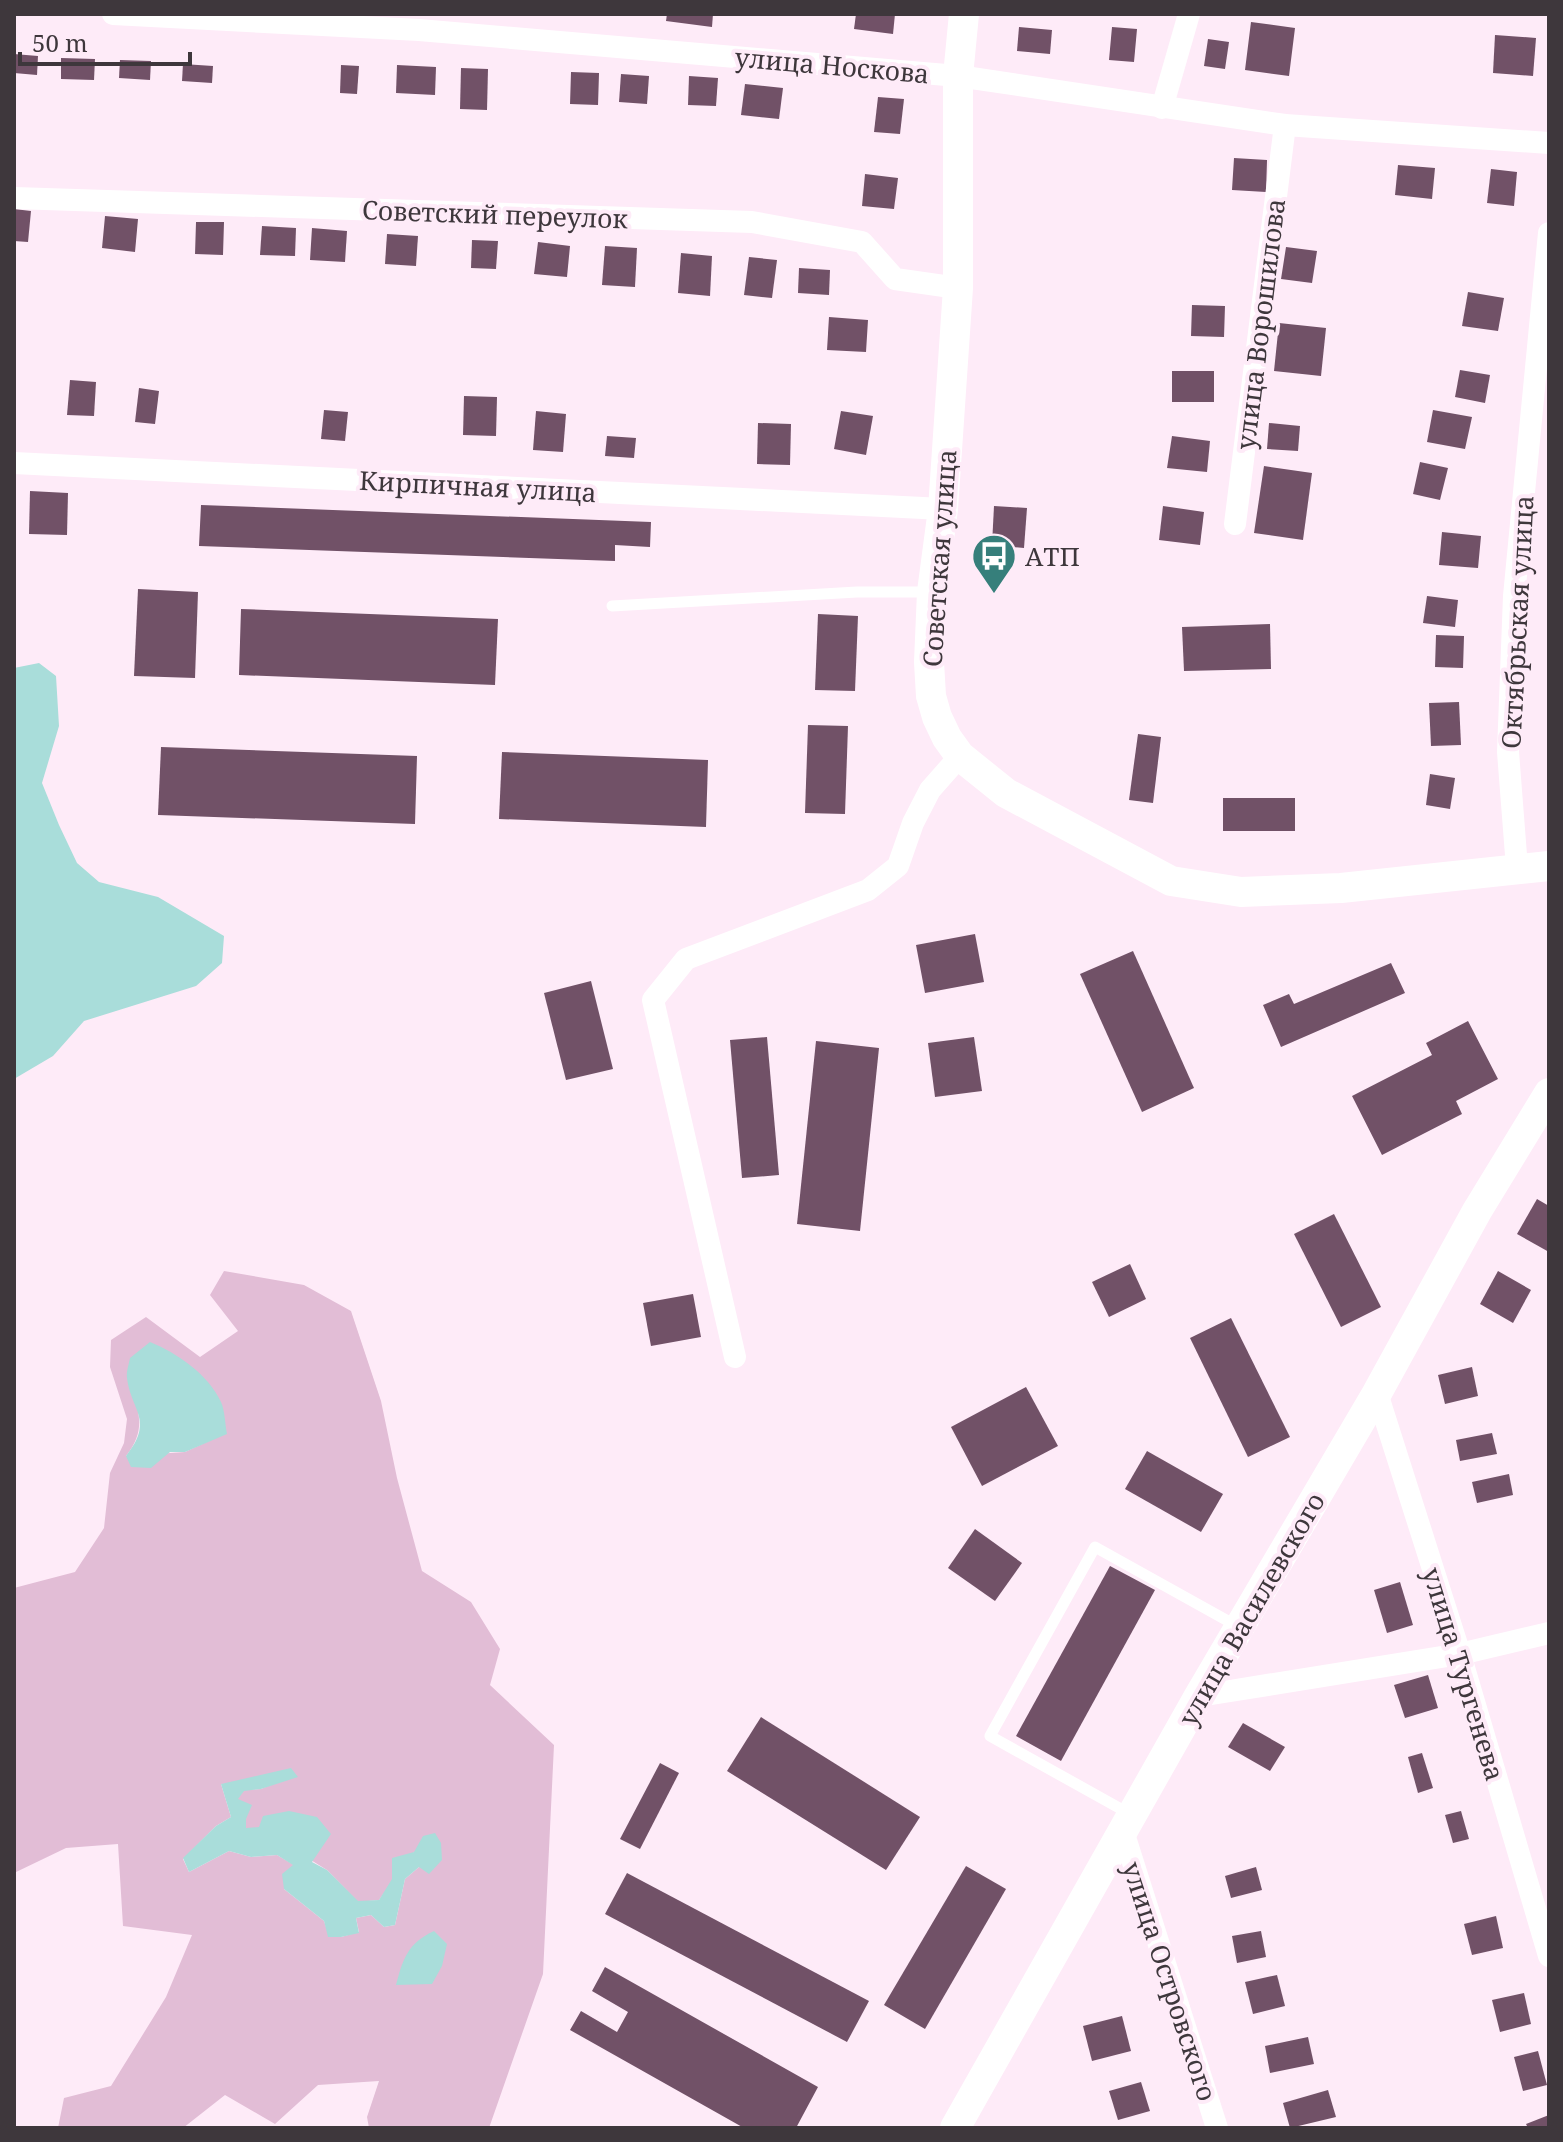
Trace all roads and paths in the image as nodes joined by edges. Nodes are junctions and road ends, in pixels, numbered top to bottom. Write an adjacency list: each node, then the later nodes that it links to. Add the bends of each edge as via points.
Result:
1 (113, 14): 4 (street, улица Носкова, via 419,30)
2 (964, 14): 4 (street, Советская улица)
3 (1189, 14): 5 (street)
4 (958, 76): 5 (street, улица Носкова); 10 (street, Советская улица)
5 (1162, 108): 6 (street, улица Носкова)
6 (1285, 125): 7 (street, улица Носкова); 13 (street, улица Ворошилова)
7 (1549, 143)
8 (14, 198): 10 (street, Советский переулок, via 752,222 862,242 895,279)
9 (1549, 233): 18 (street, Октябрьская улица, via 1514,596 1508,752)
10 (958, 288): 12 (street, Советская улица)
11 (14, 463): 12 (street, Кирпичная улица)
12 (943, 509): 14 (street, Советская улица)
13 (1235, 524)
14 (932, 592): 15 (lane); 16 (street, Советская улица, via 931,696)
15 (612, 606)
16 (960, 756): 18 (street, Советская улица, via 1006,793 1171,881 1255,892); 20 (street, via 930,790 898,866 868,890 686,959 653,1000)
17 (1549, 866): 18 (street, Советская улица)
18 (1517, 868)
19 (1549, 1093): 21 (street, улица Василевского)
20 (735, 1357)
21 (1377, 1393): 22 (street, улица Василевского); 24 (street, улица Тургенева)
22 (1240, 1627): 25 (street, улица Василевского); 26 (lane, via 1095,1547 990,1736)
23 (1549, 1633): 24 (street)
24 (1460, 1654): 25 (street); 27 (street, улица Тургенева)
25 (1199, 1696): 26 (street, улица Василевского)
26 (1129, 1825): 28 (street, улица Василевского); 29 (street, улица Островского)
27 (1549, 1956)
28 (955, 2128)
29 (1217, 2128)

